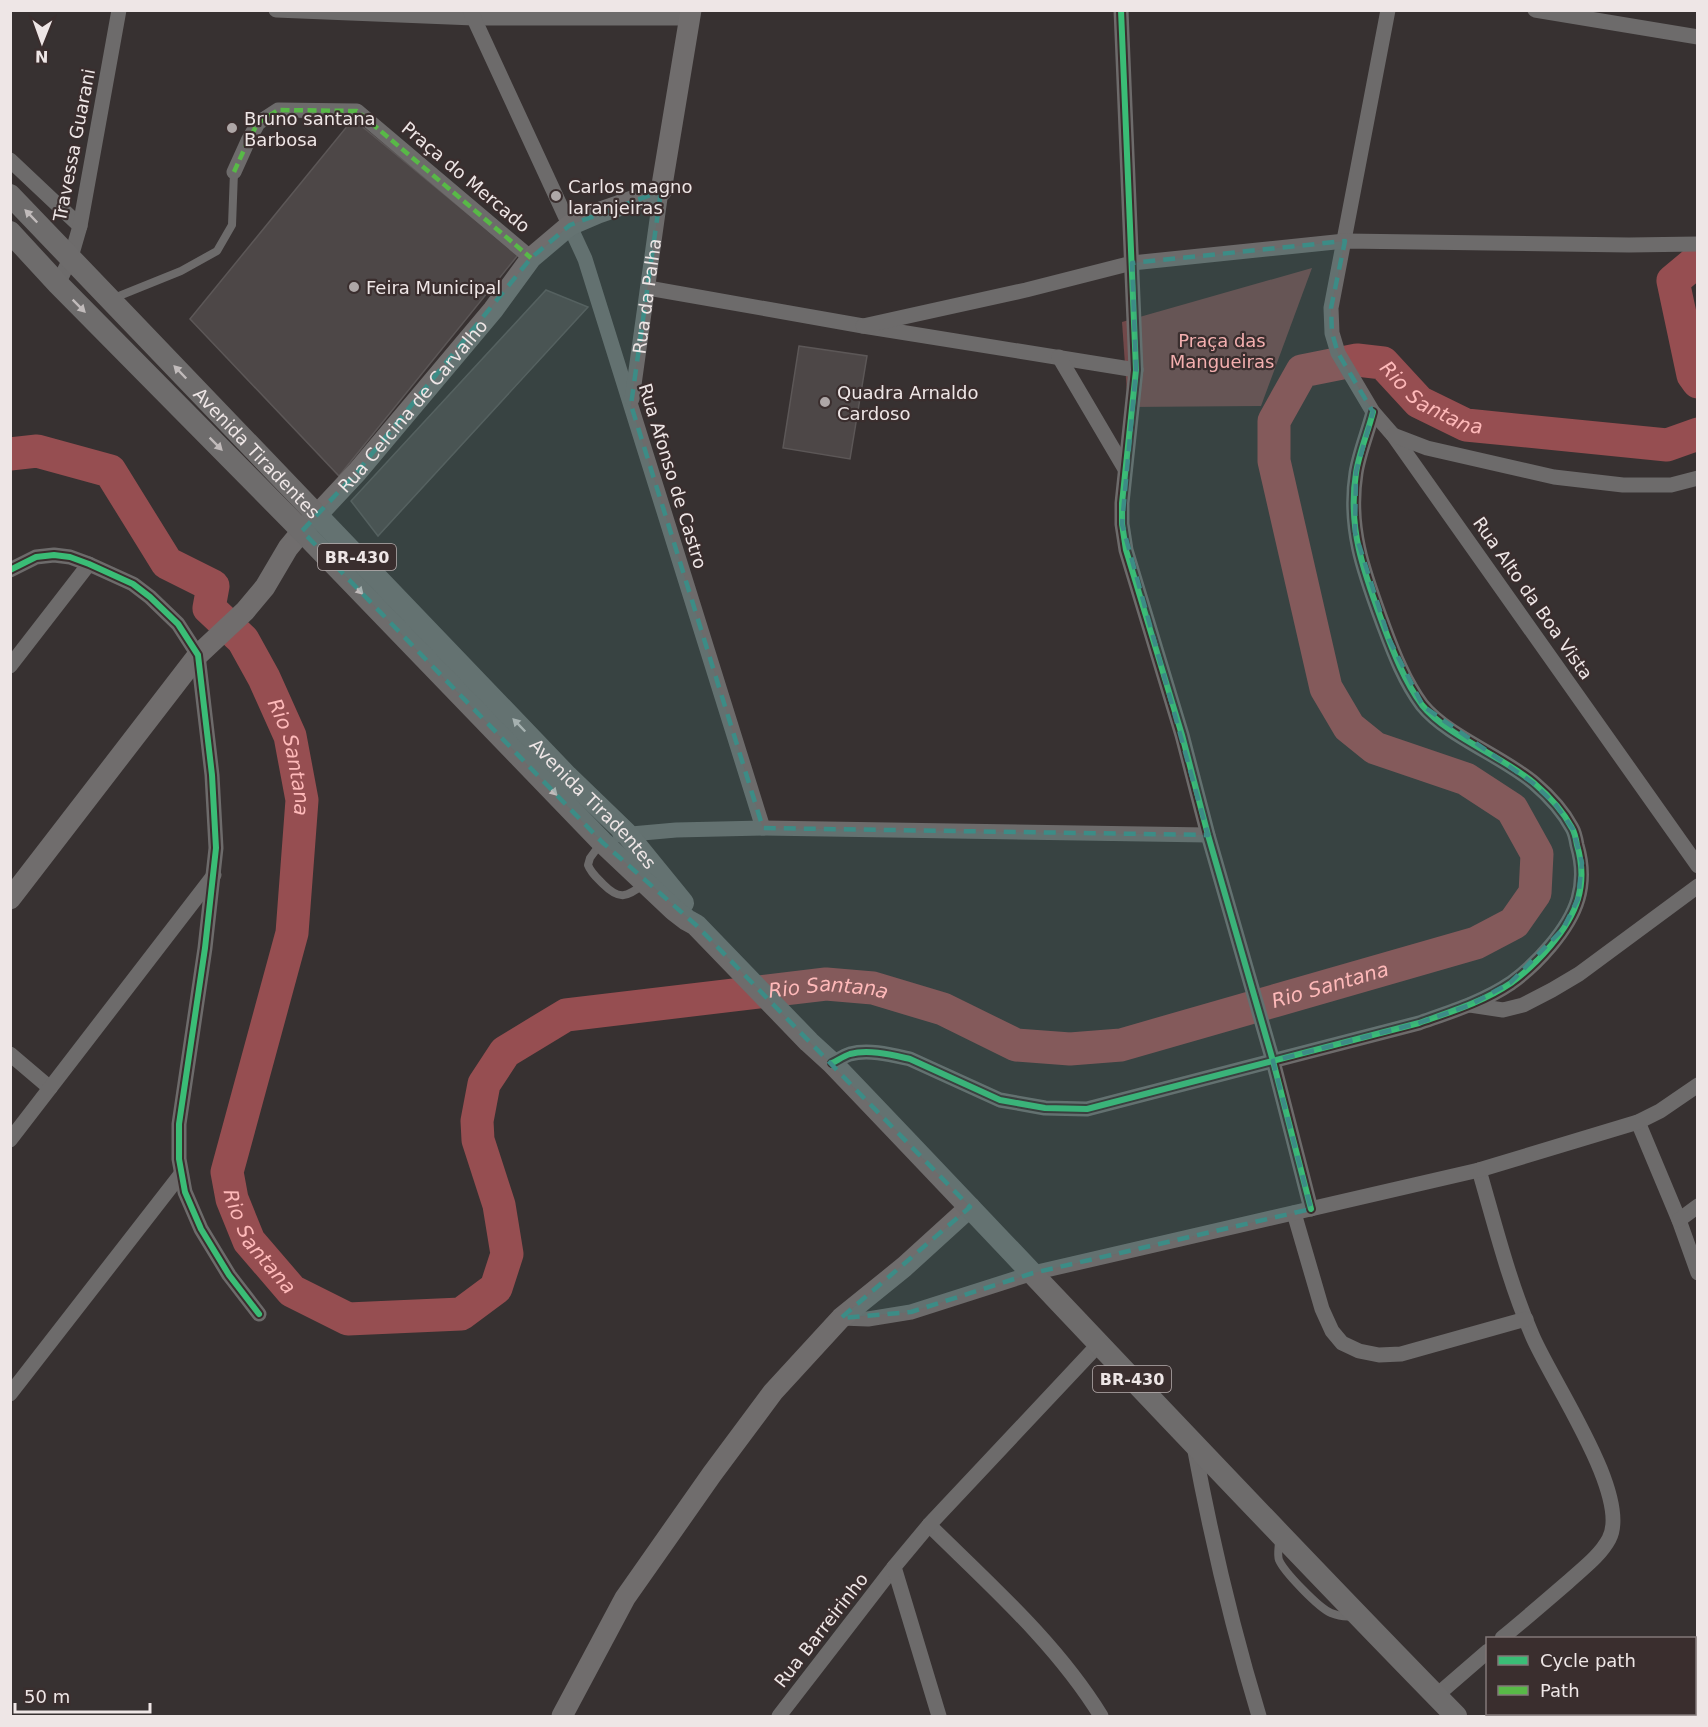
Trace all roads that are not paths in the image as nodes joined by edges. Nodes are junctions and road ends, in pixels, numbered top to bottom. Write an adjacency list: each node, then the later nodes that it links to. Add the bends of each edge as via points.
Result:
1 (119, 10): 14 (street, Travessa Guarani)
2 (276, 10): 6 (street)
3 (1121, 10): 20 (street)
4 (1388, 10): 16 (street)
5 (1535, 10): 8 (street)
6 (472, 14): 7 (street); 13 (street, Rua Afonso de Castro)
7 (691, 14): 11 (street, Rua da Palha)
8 (1698, 37)
9 (10, 160): 14 (street)
10 (234, 172): 19 (street, Praça do Mercado, via 258,123 278,110 357,111); 23 (lane, via 232,225 217,251 181,271)
11 (661, 191): 13 (street, Rua Celcina de Carvalho); 22 (street, Rua da Palha)
12 (10, 195): 18 (main road, Avenida Tiradentes / BR-430, one-way to 12)
13 (570, 225): 19 (street, Rua Celcina de Carvalho); 27 (street, Rua Afonso de Castro, via 585,259)
14 (80, 226): 18 (street, Travessa Guarani)
15 (10, 232): 21 (main road, BR-430)
16 (1345, 241): 17 (street); 20 (street); 28 (street, Rua Alto da Boa Vista, via 1331,308 1332,333 1338,353)
17 (1698, 244)
18 (71, 257): 21 (street, Travessa Guarani); 23 (main road, Avenida Tiradentes / BR-430)
19 (531, 258): 32 (street, Rua Celcina de Carvalho, via 493,310)
20 (1132, 263): 24 (street); 26 (street)
21 (58, 284): 32 (main road, BR-430, one-way to 32)
22 (648, 288): 24 (street); 27 (street, Rua da Palha)
23 (111, 299): 32 (main road, Avenida Tiradentes / BR-430, one-way to 23)
24 (863, 326): 25 (street)
25 (1059, 357): 26 (street); 30 (street)
26 (1136, 370): 30 (street)
27 (631, 405): 37 (street, Rua Afonso de Castro)
28 (1373, 412): 29 (street, Rua Alto da Boa Vista); 46 (street, via 1356,472 1355,532 1369,586 1406,680 1423,706 1443,723 1533,783 1556,805 1573,830 1582,862 1578,899 1563,929 1541,956 1510,983)
29 (1393, 435): 31 (street, via 1427,448 1554,477 1623,485 1671,485); 41 (street, Rua Alto da Boa Vista)
30 (1125, 469): 39 (street, via 1122,524 1126,550)
31 (1698, 478)
32 (309, 524): 35 (street, Rua Celcina de Carvalho, via 288,548 265,588); 38 (main road, Avenida Tiradentes / BR-430, one-way to 32); 40 (main road, BR-430, one-way to 40)
33 (89, 564): 34 (street, via 54,555 36,557); 35 (street, via 133,584 165,609); 36 (street)
34 (10, 570)
35 (198, 655): 42 (street, via 215,818); 45 (street, Rua Celcina de Carvalho)
36 (10, 666)
37 (762, 828): 38 (street); 39 (street)
38 (626, 833): 40 (street); 43 (main road, Avenida Tiradentes / BR-430)
39 (1208, 835): 48 (street)
40 (602, 842): 43 (main road, BR-430); 43 (lane, via 588,865 610,891 624,896)
41 (1698, 866)
42 (214, 875): 51 (street); 55 (street, via 179,1124)
43 (652, 878): 49 (main road, Avenida Tiradentes / BR-430, via 688,910 696,925)
44 (1698, 886): 46 (street, via 1552,990 1503,1010)
45 (10, 899)
46 (1470, 1005): 48 (street, via 1419,1023)
47 (10, 1054): 51 (street)
48 (1273, 1061): 49 (street, via 1087,1109 1045,1108 1000,1100 910,1059 894,1056 851,1054); 58 (street)
49 (832, 1063): 57 (main road, BR-430)
50 (1698, 1085): 52 (street)
51 (50, 1088): 53 (street)
52 (1638, 1122): 54 (street); 60 (street)
53 (10, 1140)
54 (1479, 1170): 58 (street); 65 (street)
55 (181, 1173): 63 (street, via 193,1213 207,1239); 67 (street)
56 (1698, 1206): 60 (street)
57 (970, 1207): 61 (main road, BR-430); 64 (street)
58 (1311, 1209): 59 (street)
59 (1294, 1213): 61 (street); 65 (street, via 1322,1310 1342,1343 1359,1351 1401,1354)
60 (1679, 1220): 62 (street)
61 (1033, 1273): 64 (street, via 911,1312 868,1319); 66 (main road, BR-430)
62 (1698, 1273)
63 (259, 1314)
64 (841, 1318): 74 (street, via 773,1392 625,1598)
65 (1526, 1319): 71 (street, via 1597,1459 1614,1524 1609,1540 1592,1560)
66 (1100, 1344): 68 (main road, BR-430); 69 (street, Rua Barreirinho)
67 (10, 1394)
68 (1194, 1446): 73 (main road, BR-430); 78 (street, via 1234,1630)
69 (929, 1525): 70 (street, Rua Barreirinho); 77 (street, via 1047,1644 1081,1683)
70 (894, 1567): 75 (street, Rua Barreirinho); 76 (street)
71 (1503, 1637)
72 (1486, 1653): 73 (street)
73 (1436, 1696): 79 (main road, BR-430)
74 (562, 1716)
75 (779, 1716)
76 (939, 1716)
77 (1101, 1716)
78 (1259, 1716)
79 (1456, 1716)

